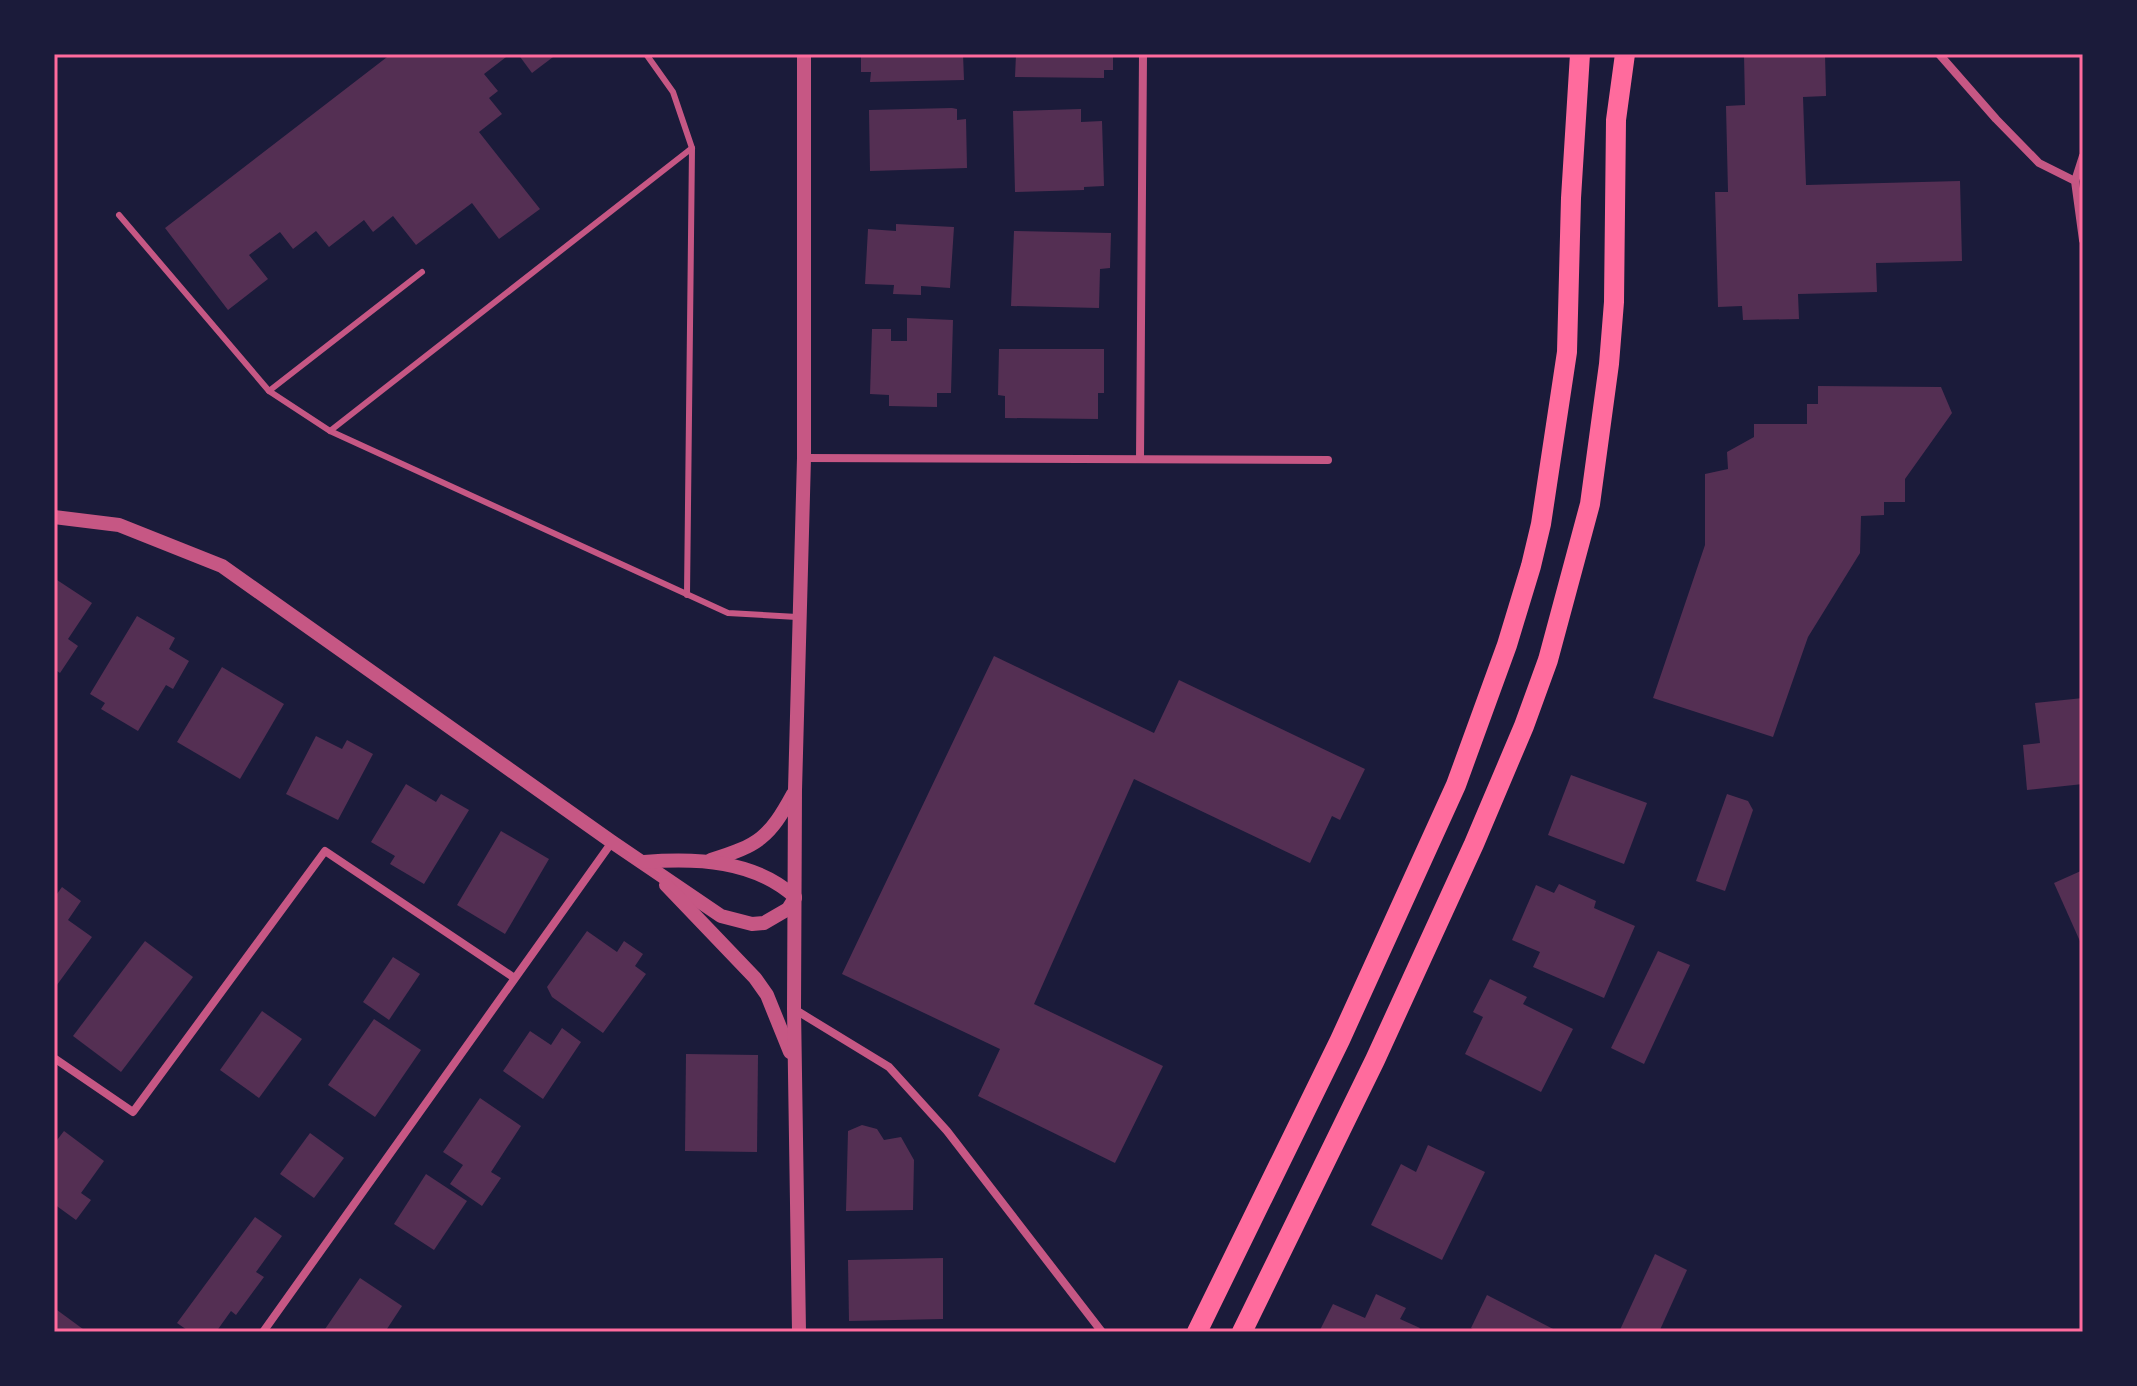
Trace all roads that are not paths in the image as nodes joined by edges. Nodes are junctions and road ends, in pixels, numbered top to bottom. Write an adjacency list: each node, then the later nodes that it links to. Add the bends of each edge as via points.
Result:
1 (646, 54): 7 (lane, via 673,92)
2 (804, 54): 15 (street)
3 (1143, 54): 16 (street)
4 (1580, 54): 33 (main road, via 1567,352 1531,566 1456,785 1340,1040)
5 (1625, 54): 34 (main road, via 1616,120 1609,364 1590,504 1548,660 1474,844)
6 (1939, 54): 9 (street, via 2039,163)
7 (692, 148): 14 (lane); 19 (lane)
8 (2083, 156): 9 (street)
9 (2075, 181): 11 (street)
10 (119, 215): 13 (lane)
11 (2083, 240)
12 (422, 272): 13 (lane)
13 (269, 391): 14 (lane)
14 (330, 431): 19 (lane)
15 (804, 458): 16 (street); 20 (street)
16 (1140, 459): 17 (street)
17 (1328, 460)
18 (54, 517): 22 (street, via 119,525 222,566)
19 (687, 595): 20 (lane, via 728,613)
20 (801, 617): 21 (street)
21 (795, 790): 23 (street, via 767,835 752,846); 25 (street)
22 (612, 842): 24 (street); 26 (street)
23 (708, 861): 24 (street); 25 (street, via 757,872)
24 (643, 862): 25 (street, via 721,916 752,924 777,918); 29 (street, via 755,978)
25 (795, 897): 27 (street)
26 (513, 977): 28 (street, via 325,851 133,1112); 30 (street)
27 (794, 1009): 29 (street); 32 (street, via 889,1067 947,1131)
28 (54, 1058)
29 (794, 1065): 31 (street)
30 (263, 1332)
31 (799, 1332)
32 (1102, 1332)
33 (1197, 1332)
34 (1242, 1332)

